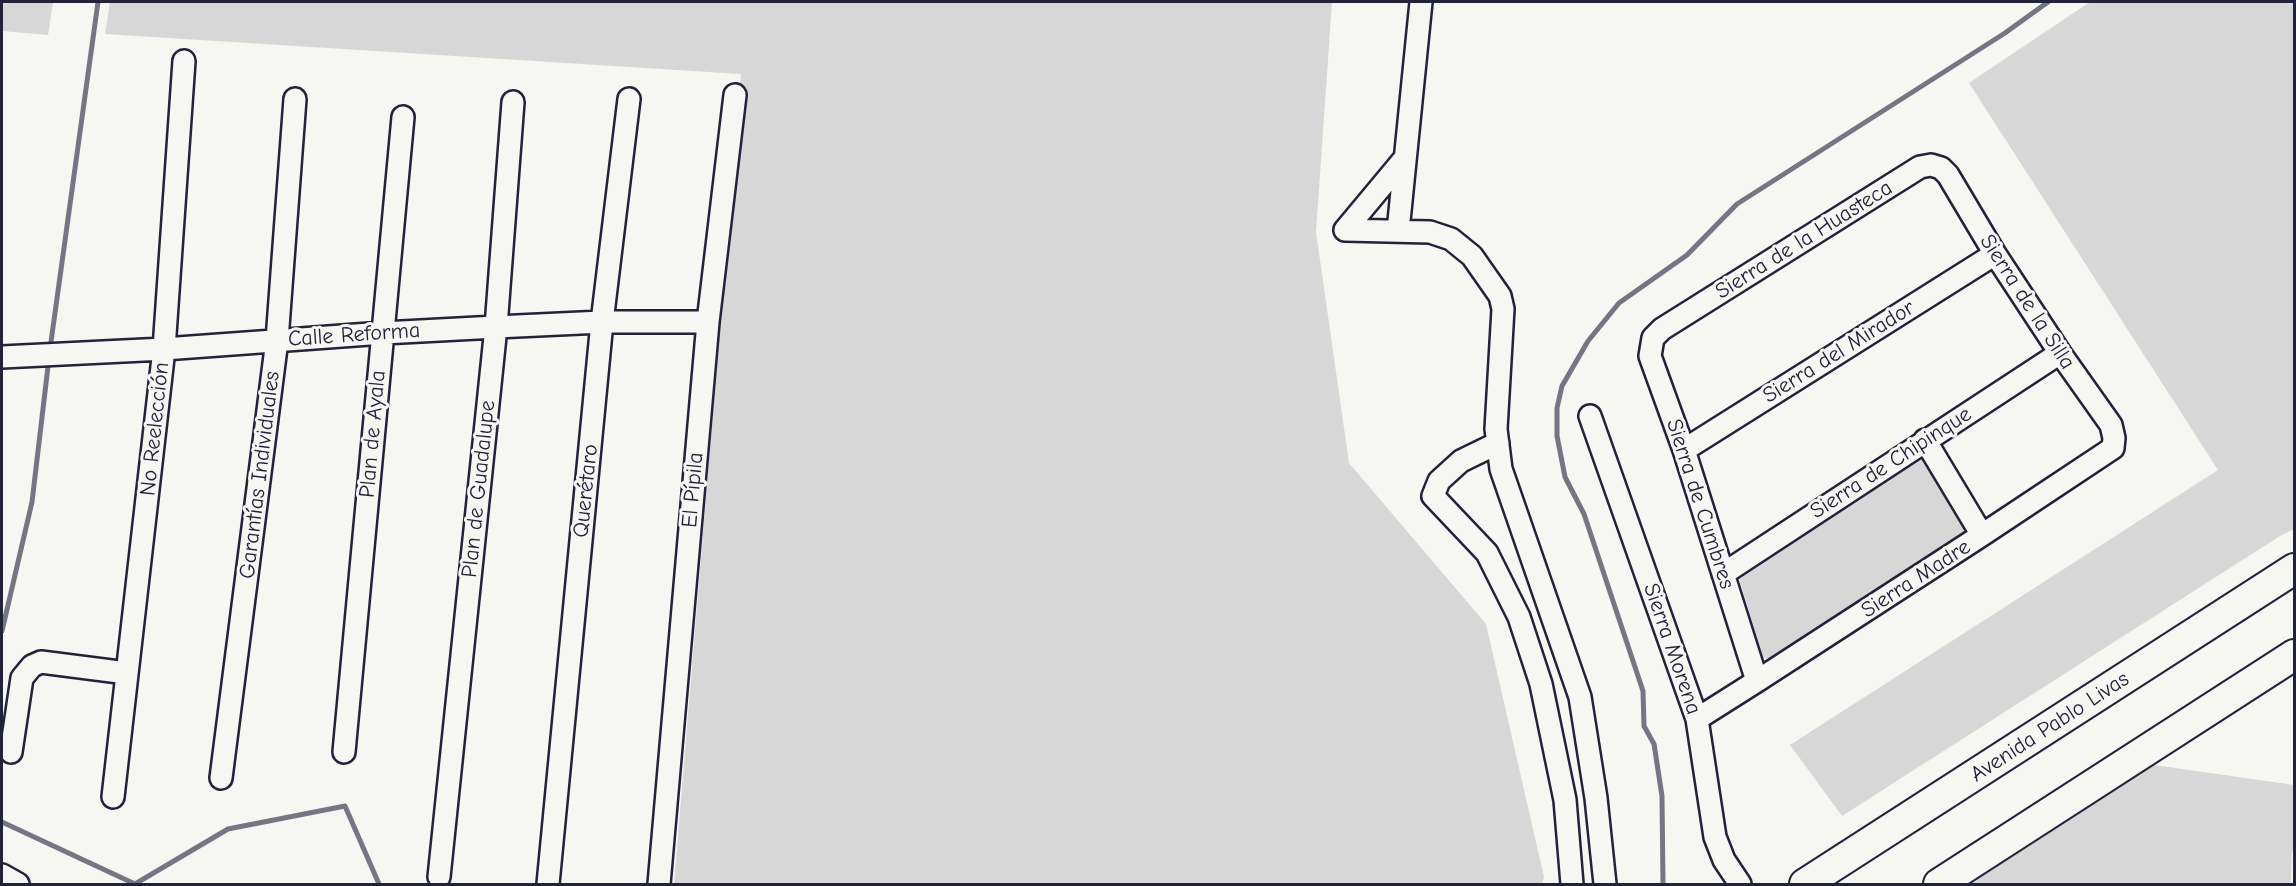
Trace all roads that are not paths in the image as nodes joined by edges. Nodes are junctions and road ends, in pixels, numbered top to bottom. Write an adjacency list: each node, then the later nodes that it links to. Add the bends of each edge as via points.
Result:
1 (1421, 2): 8 (street)
2 (184, 61): 18 (street, No Reelección)
3 (735, 95): 13 (street, El Pípila)
4 (295, 99): 17 (street, Garantías Individuales)
5 (629, 99): 12 (street, Querétaro)
6 (513, 102): 14 (street, Plan de Guadalupe)
7 (404, 117): 16 (street, Plan de Ayala)
8 (1405, 158): 10 (street); 10 (street, via 1345,230)
9 (1948, 175): 11 (street, Sierra de la Silla); 15 (street, Sierra de la Huasteca, via 1931,165 1920,167)
10 (1398, 231): 24 (street, via 1430,232 1451,239 1472,256 1500,296 1503,309)
11 (1995, 254): 19 (street, Sierra de la Silla); 25 (street, Sierra del Mirador)
12 (602, 322): 13 (street, Calle Reforma); 14 (street, Calle Reforma); 40 (street, Querétaro)
13 (708, 322): 41 (street, El Pípila)
14 (496, 327): 16 (street, Calle Reforma); 38 (street, Plan de Guadalupe)
15 (1662, 329): 25 (street, Sierra de Cumbres, via 1653,338 1650,356)
16 (382, 333): 17 (street, Calle Reforma); 34 (street, Plan de Ayala)
17 (277, 340): 18 (street, Calle Reforma); 35 (street, Garantías Individuales)
18 (164, 349): 20 (street, Calle Reforma); 30 (street, No Reelección)
19 (2060, 353): 22 (street, Sierra de la Silla); 23 (street, Sierra de Chipinque)
20 (2, 357)
21 (1590, 416): 32 (street, Sierra Morena)
22 (2111, 426): 26 (street, Sierra Madre, via 2113,448)
23 (1925, 440): 26 (street); 28 (street, Sierra de Chipinque)
24 (1498, 442): 42 (street, via 1461,461 1439,481 1433,496 1487,553 1519,617 1541,684 1565,800); 43 (street, via 1502,469 1580,697)
25 (1684, 450): 28 (street, Sierra de Cumbres)
26 (1982, 536): 31 (street, Sierra Madre)
27 (2295, 569): 45 (main road, Avenida Pablo Livas)
28 (1723, 574): 31 (street, Sierra de Cumbres)
29 (2295, 655): 46 (main road)
30 (127, 673): 33 (street, via 41,662 32,666 22,678); 36 (street, No Reelección)
31 (1757, 681): 32 (street, Sierra Madre)
32 (1697, 719): 44 (street, Sierra Morena, via 1715,837)
33 (11, 752)
34 (344, 752)
35 (221, 778)
36 (113, 797)
37 (2, 874): 39 (street)
38 (439, 876)
39 (18, 885)
40 (548, 885)
41 (659, 885)
42 (1572, 885)
43 (1605, 885)
44 (1740, 885)
45 (1805, 885)
46 (1939, 885)

